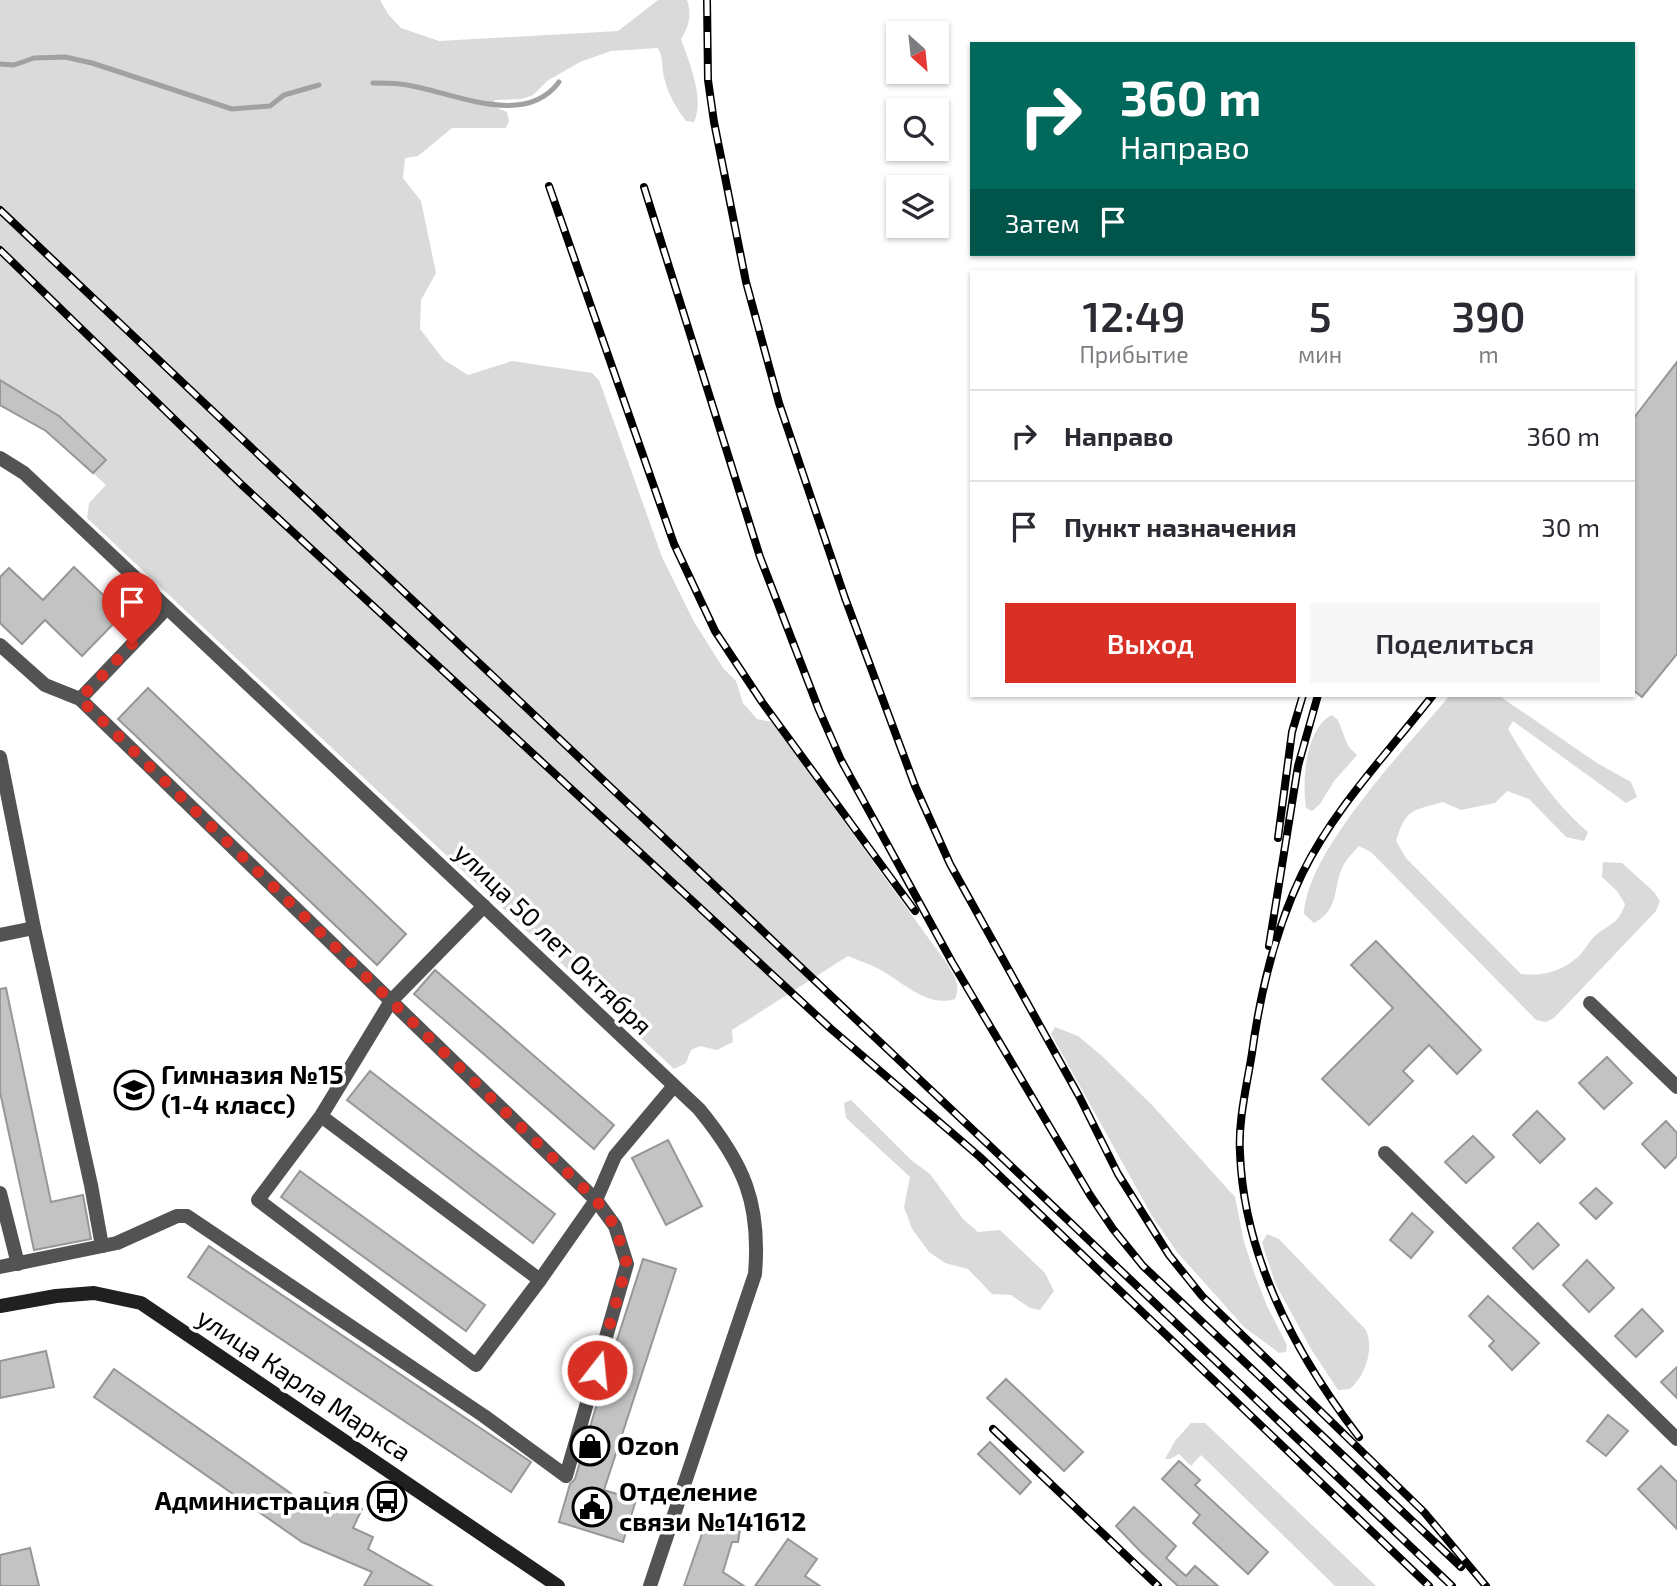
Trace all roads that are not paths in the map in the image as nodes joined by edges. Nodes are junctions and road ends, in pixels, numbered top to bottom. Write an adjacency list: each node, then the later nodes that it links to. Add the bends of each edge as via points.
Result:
1 (0, 458): 2 (street, улица 50 лет Октября, via 23,473)
2 (167, 608): 4 (street); 6 (street, улица 50 лет Октября)
3 (0, 645): 4 (street, via 45,685)
4 (80, 699): 9 (street)
5 (0, 757): 7 (street)
6 (484, 906): 9 (street); 11 (street, улица 50 лет Октября)
7 (34, 928): 8 (street); 17 (street)
8 (0, 935)
9 (391, 1001): 13 (street); 16 (street)
10 (1590, 1003): 12 (street)
11 (673, 1087): 16 (street, via 615,1156); 24 (street, улица 50 лет Октября, via 699,1109 734,1155 747,1188 757,1248 755,1275)
12 (1677, 1087)
13 (321, 1116): 20 (street); 20 (street, via 258,1200 378,1291 477,1365)
14 (1385, 1153): 22 (street)
15 (0, 1193): 18 (street)
16 (596, 1200): 17 (street, via 615,1226 627,1264 566,1476 187,1216); 20 (street)
17 (102, 1247): 18 (street)
18 (18, 1264): 19 (street)
19 (0, 1267)
20 (540, 1280)
21 (0, 1306): 23 (street, улица Карла Маркса, via 94,1293 141,1303)
22 (1677, 1438)
23 (558, 1586)
24 (650, 1586)

